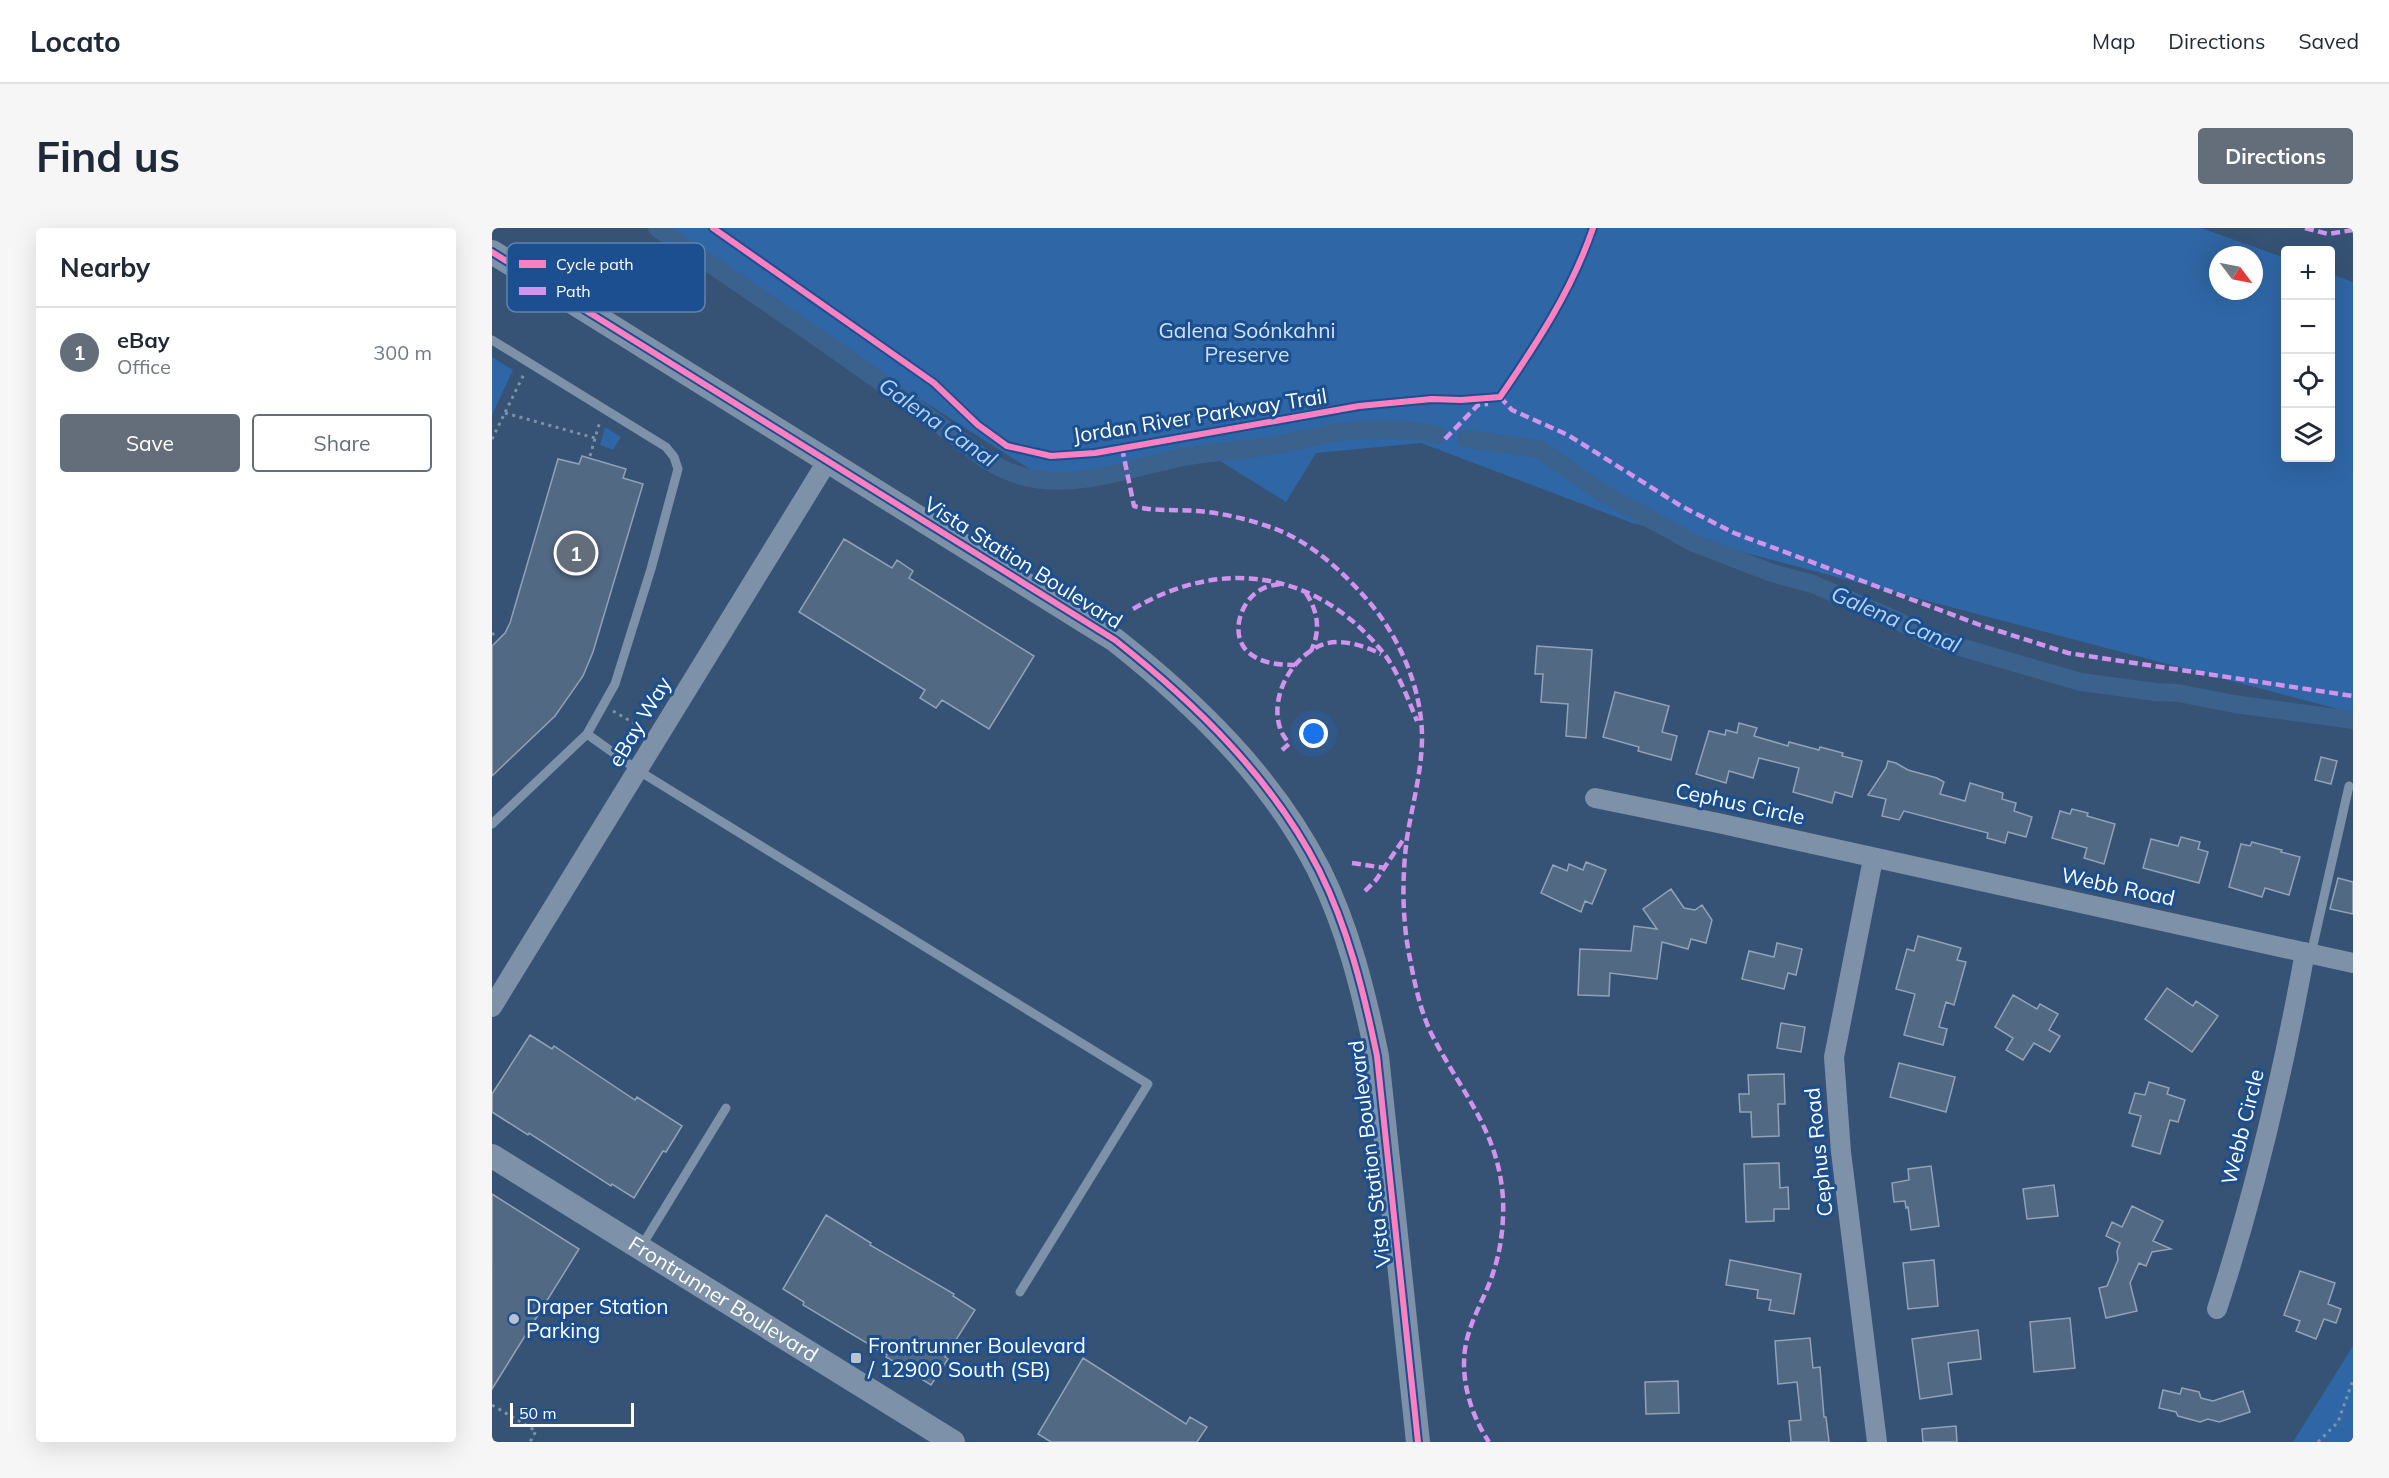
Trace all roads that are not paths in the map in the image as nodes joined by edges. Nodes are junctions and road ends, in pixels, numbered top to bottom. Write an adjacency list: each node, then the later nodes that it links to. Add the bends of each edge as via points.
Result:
1 (492, 252): 2 (street, Vista Station Boulevard)
2 (507, 261)
3 (589, 312): 5 (street, Vista Station Boulevard)
4 (492, 340): 6 (lane, via 666,447 678,466 615,684)
5 (828, 460): 7 (street, eBay Way); 21 (street, Vista Station Boulevard, via 1115,640 1179,693 1262,783 1319,870 1339,917 1377,1056)
6 (587, 734): 7 (lane); 10 (lane)
7 (639, 771): 14 (street, eBay Way); 18 (lane, via 1148,1084)
8 (2349, 786): 12 (lane)
9 (1595, 798): 11 (street, Cephus Circle)
10 (492, 824)
11 (1874, 859): 12 (street, Webb Road); 22 (street, Cephus Road, via 1834,1057 1841,1152)
12 (2308, 953): 13 (street, Webb Road); 19 (street, Webb Circle, via 2257,1174)
13 (2353, 963)
14 (492, 1007)
15 (726, 1108): 17 (lane)
16 (492, 1156): 17 (street, Frontrunner Boulevard)
17 (640, 1249): 20 (street, Frontrunner Boulevard)
18 (1020, 1292)
19 (2217, 1310)
20 (953, 1442)
21 (1418, 1442)
22 (1877, 1442)

